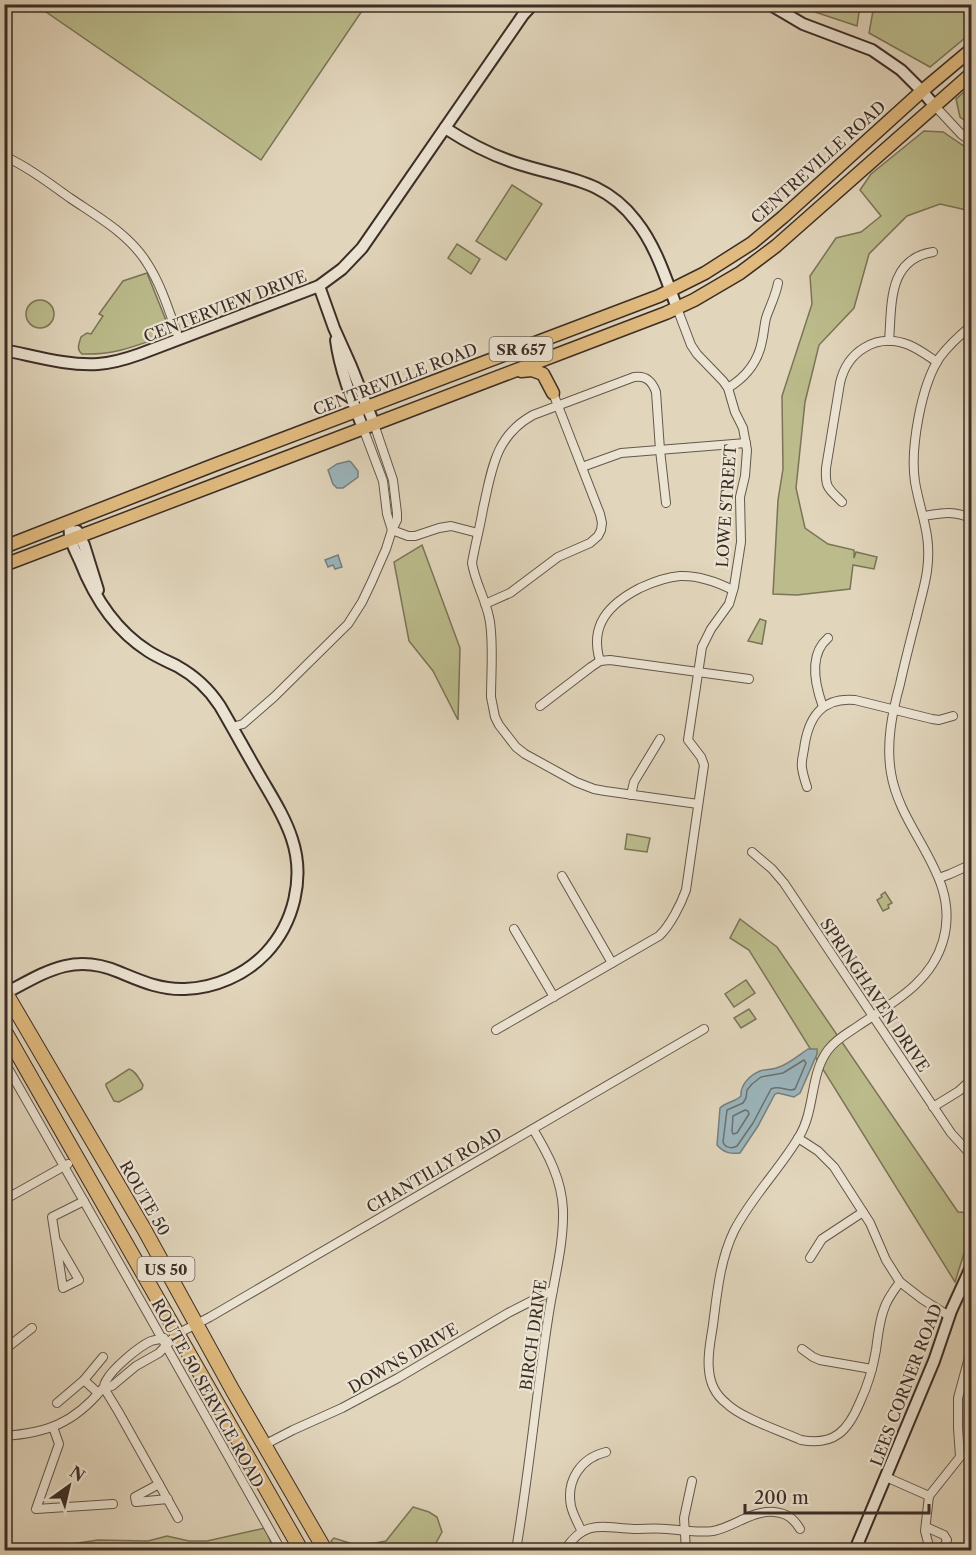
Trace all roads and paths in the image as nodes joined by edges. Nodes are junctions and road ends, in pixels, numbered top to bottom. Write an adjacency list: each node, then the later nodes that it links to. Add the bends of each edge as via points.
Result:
1 (533, 4): 7 (street, CENTERVIEW DRIVE)
2 (769, 4): 5 (street, via 803,24 872,50)
3 (972, 49): 5 (main road, CENTREVILLE ROAD / SR 657)
4 (972, 73): 6 (main road, SR 657)
5 (922, 91): 6 (street); 13 (main road, CENTREVILLE ROAD / SR 657, via 752,243)
6 (934, 105): 8 (street); 14 (main road, SR 657, via 776,246 719,286)
7 (445, 128): 12 (street, CENTERVIEW DRIVE, via 362,248); 13 (street, LOWE STREET, via 494,155 583,181 608,194 641,227)
8 (972, 142)
9 (4, 156): 16 (street, via 39,176 133,245 157,281)
10 (933, 252): 17 (street, via 911,260 896,281)
11 (778, 283): 22 (street, via 756,360 747,374)
12 (319, 286): 16 (street, CENTERVIEW DRIVE); 25 (street, via 351,366)
13 (670, 291): 14 (street, LOWE STREET); 25 (main road, CENTREVILLE ROAD / SR 657)
14 (677, 308): 19 (main road, SR 657); 22 (street, LOWE STREET, via 691,345)
15 (972, 325): 20 (street)
16 (179, 339): 18 (street, CENTERVIEW DRIVE, via 123,360 97,364 63,362)
17 (889, 341): 20 (street, via 908,345); 30 (street, via 860,350 842,374 826,468 828,488)
18 (4, 350)
19 (569, 350): 21 (main road, SR 657); 23 (main road, via 550,372)
20 (937, 362): 32 (street, via 922,400 914,455 915,482)
21 (512, 372): 23 (main road, via 539,372); 26 (main road, SR 657)
22 (728, 388): 27 (street, LOWE STREET)
23 (553, 393): 24 (street)
24 (558, 405): 28 (street, via 634,377 645,377 656,392); 29 (street); 36 (street, via 524,420 500,446)
25 (362, 409): 26 (street); 34 (main road, CENTREVILLE ROAD / SR 657)
26 (369, 426): 35 (street); 37 (main road, SR 657)
27 (746, 443): 28 (street); 42 (street, LOWE STREET, via 747,463 740,496 741,542)
28 (660, 450): 29 (street, via 621,453); 31 (street)
29 (582, 467): 43 (street, via 601,519 598,536 553,561 510,593)
30 (842, 502)
31 (666, 503)
32 (924, 516): 33 (street, via 951,512); 50 (street, via 929,542 927,573)
33 (972, 519)
34 (69, 522): 37 (street); 38 (main road, CENTREVILLE ROAD / SR 657)
35 (392, 530): 36 (street, via 415,536 451,526); 52 (street, via 372,581 348,624 274,697 243,724)
36 (478, 533): 43 (street, via 472,563)
37 (75, 537): 41 (main road, SR 657); 52 (street, via 87,579 121,630 153,655 202,684 217,700)
38 (23, 539): 39 (main road, CENTREVILLE ROAD / SR 657); 40 (main road)
39 (4, 547)
40 (4, 554)
41 (4, 565)
42 (734, 590): 45 (street, via 681,576 632,592 609,609 600,625 596,644); 46 (street, LOWE STREET, via 705,638)
43 (485, 604): 55 (street, via 490,624 491,697 495,717 504,733 524,753 576,782)
44 (828, 638): 49 (street, via 820,647 815,669)
45 (600, 662): 46 (street, via 621,661); 48 (street)
46 (697, 672): 47 (street); 56 (street, LOWE STREET, via 688,740 704,765)
47 (749, 679)
48 (540, 706)
49 (823, 707): 50 (street, via 850,700); 54 (street, via 811,722 806,737 802,766)
50 (893, 710): 51 (street, via 939,720); 60 (street, via 888,750 894,788 902,812)
51 (952, 716)
52 (232, 727): 63 (street, via 283,818 296,858 292,909 267,951 237,975 203,987 158,987 104,966 70,964)
53 (660, 739): 55 (street, via 634,782)
54 (807, 787)
55 (631, 795): 56 (street)
56 (698, 804): 62 (street, via 683,897 662,933)
57 (752, 852): 65 (street, SPRINGHAVEN DRIVE, via 784,883)
58 (972, 864): 60 (street)
59 (562, 876): 62 (street)
60 (939, 878): 65 (street, via 946,918 936,958 912,989)
61 (514, 929): 64 (street)
62 (612, 963): 64 (street)
63 (5, 992): 85 (highway, ROUTE 50 / US 50)
64 (554, 997): 68 (street)
65 (873, 1016): 71 (street, SPRINGHAVEN DRIVE); 73 (street, via 828,1049)
66 (704, 1029): 72 (street, CHANTILLY ROAD)
67 (4, 1030): 75 (highway, US 50)
68 (496, 1030)
69 (4, 1061): 75 (street, ROUTE 50 SERVICE ROAD)
70 (972, 1079): 71 (street)
71 (933, 1107): 74 (street, SPRINGHAVEN DRIVE)
72 (533, 1129): 83 (street, BIRCH DRIVE, via 554,1168 561,1192 562,1241); 85 (street, CHANTILLY ROAD)
73 (798, 1138): 78 (street, via 828,1160); 93 (street, via 742,1218 725,1252 708,1356 709,1374 719,1396 741,1414 811,1442 845,1430)
74 (972, 1156)
75 (71, 1162): 76 (street); 77 (street, ROUTE 50 SERVICE ROAD); 87 (highway, US 50)
76 (4, 1200)
77 (84, 1201): 79 (street, via 52,1218); 88 (street, ROUTE 50 SERVICE ROAD)
78 (863, 1212): 80 (street, via 822,1239); 82 (street)
79 (57, 1242): 79 (street, via 58,1253 63,1288 79,1280)
80 (810, 1258)
81 (972, 1265): 84 (street, LEES CORNER ROAD)
82 (900, 1282): 84 (street); 93 (street, via 883,1310)
83 (553, 1290): 99 (street, DOWNS DRIVE, via 398,1378); 115 (street, BIRCH DRIVE)
84 (949, 1316): 101 (street, LEES CORNER ROAD)
85 (196, 1324): 87 (street, CHANTILLY ROAD); 99 (highway, ROUTE 50 / US 50)
86 (32, 1328): 90 (street)
87 (177, 1334): 88 (street, CHANTILLY ROAD); 113 (highway, US 50)
88 (164, 1342): 95 (street, CHANTILLY ROAD, via 159,1353); 95 (street, CHANTILLY ROAD, via 150,1342 124,1360); 112 (street, ROUTE 50 SERVICE ROAD)
89 (802, 1349): 93 (street, via 820,1360)
90 (4, 1350)
91 (103, 1356): 94 (street)
92 (968, 1361): 104 (street, via 958,1398 960,1457)
93 (872, 1369)
94 (84, 1380): 95 (street); 96 (street)
95 (101, 1391): 97 (street, CHANTILLY ROAD, via 73,1416); 103 (street, via 118,1411)
96 (57, 1402)
97 (53, 1427): 98 (street, CHANTILLY ROAD); 106 (street, via 59,1444 36,1509)
98 (4, 1436)
99 (264, 1445): 114 (highway, ROUTE 50 / US 50)
100 (606, 1452): 111 (street, via 586,1461 571,1484 572,1509)
101 (886, 1476): 104 (street); 118 (street, LEES CORNER ROAD)
102 (692, 1481): 110 (street)
103 (159, 1484): 105 (street); 105 (street, via 135,1497 136,1502)
104 (929, 1496): 108 (street)
105 (168, 1499): 107 (street)
106 (113, 1504)
107 (178, 1518)
108 (926, 1527): 119 (street); 120 (street, via 947,1540)
109 (800, 1529): 110 (street, via 788,1516 773,1512 759,1513 720,1530)
110 (684, 1531): 111 (street, via 608,1526); 117 (street)
111 (582, 1532): 116 (street)
112 (281, 1551)
113 (301, 1551)
114 (325, 1551)
115 (516, 1551)
116 (565, 1551)
117 (686, 1551)
118 (855, 1551)
119 (930, 1551)
120 (940, 1551)

